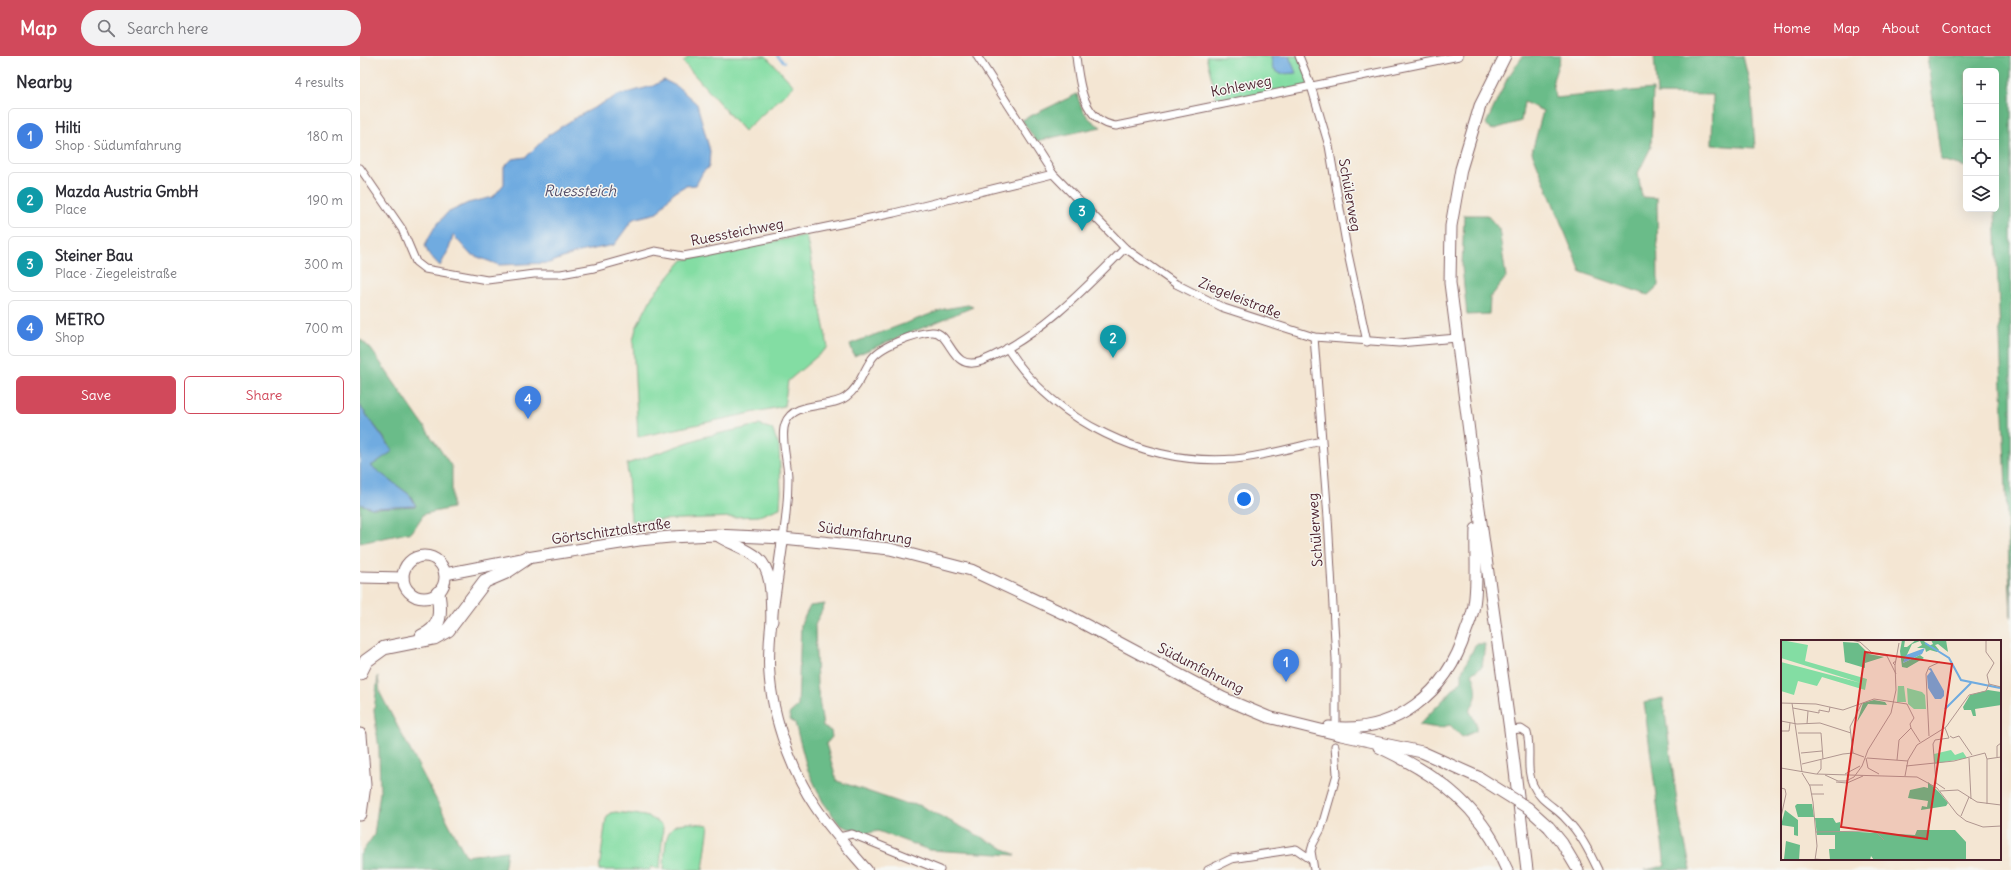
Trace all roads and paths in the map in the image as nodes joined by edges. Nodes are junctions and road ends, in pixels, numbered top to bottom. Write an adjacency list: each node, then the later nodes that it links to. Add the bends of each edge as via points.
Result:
1 (977, 56): 8 (street, Ziegeleistraße)
2 (1076, 56): 6 (street, Kohleweg, via 1081,90 1088,108 1108,125 1124,125)
3 (1299, 56): 6 (street, Schülerweg)
4 (1459, 56): 6 (street, Kohleweg)
5 (1505, 56): 11 (main road, via 1480,106 1455,196 1450,283)
6 (1311, 86): 12 (street, Schülerweg, via 1329,146 1346,249)
7 (360, 168): 8 (street, Ruessteichweg, via 402,229 416,262 425,269 487,280 567,273 655,251 683,256 694,254 897,212)
8 (1053, 174): 9 (street, Ziegeleistraße)
9 (1125, 248): 10 (street, Ziegeleistraße, via 1195,295 1251,318); 13 (street, via 1068,304)
10 (1314, 337): 12 (street, Ziegeleistraße); 14 (street, Schülerweg)
11 (1457, 338): 12 (street, Ziegeleistraße, via 1399,343); 15 (main road)
12 (1366, 342)
13 (1007, 348): 14 (street, via 1028,378 1060,405 1092,427 1131,444 1176,456 1218,459 1263,455); 17 (street, via 980,361 968,363 958,359 942,335 934,332 911,338 879,350 871,359 856,388 845,398 800,410 791,415 785,423 784,431 788,478)
14 (1321, 440): 26 (street, Schülerweg, via 1336,659)
15 (1477, 494): 27 (main road, via 1474,606 1459,653 1444,676 1419,703 1380,723 1358,728 1340,728); 28 (main road)
16 (715, 535): 17 (main road, Görtschitztalstraße); 18 (main road, Görtschitztalstraße, via 639,540); 23 (main road, via 750,552 763,564 769,584)
17 (783, 538): 23 (main road); 27 (main road, Südumfahrung, via 890,549 971,570 1071,617 1223,698 1268,717)
18 (527, 558): 19 (main road, Görtschitztalstraße); 24 (highway, via 506,572 485,581 448,630 434,638)
19 (445, 574): 21 (main road, via 437,560 423,556 408,563); 22 (main road, via 445,581)
20 (360, 577): 21 (main road)
21 (403, 578): 22 (main road, via 404,585 413,595 426,598)
22 (438, 593): 24 (highway, via 441,610 436,627 428,634)
23 (772, 622): 33 (main road, via 770,677 782,733 796,770 815,805)
24 (406, 643): 25 (highway, via 384,648 374,654 366,661)
25 (360, 673)
26 (1336, 721)
27 (1290, 722): 30 (main road, Südumfahrung)
28 (1510, 730): 42 (main road); 44 (street, via 1521,729 1527,733 1529,773 1536,793 1564,816 1590,852)
29 (360, 735): 32 (highway, via 364,785)
30 (1362, 739): 41 (main road, via 1431,774 1462,800 1492,839); 43 (main road, Südumfahrung, bridge, via 1422,752 1480,778 1528,808 1549,827)
31 (1335, 746): 34 (street, via 1337,774 1321,829)
32 (360, 814)
33 (839, 837): 37 (main road); 38 (street, via 852,834)
34 (1313, 844): 35 (street); 36 (street)
35 (1296, 849): 36 (street); 39 (street, via 1231,859)
36 (1312, 860): 40 (street)
37 (867, 870)
38 (940, 870)
39 (1208, 870)
40 (1314, 870)
41 (1507, 870)
42 (1527, 870)
43 (1578, 870)
44 (1598, 870)

